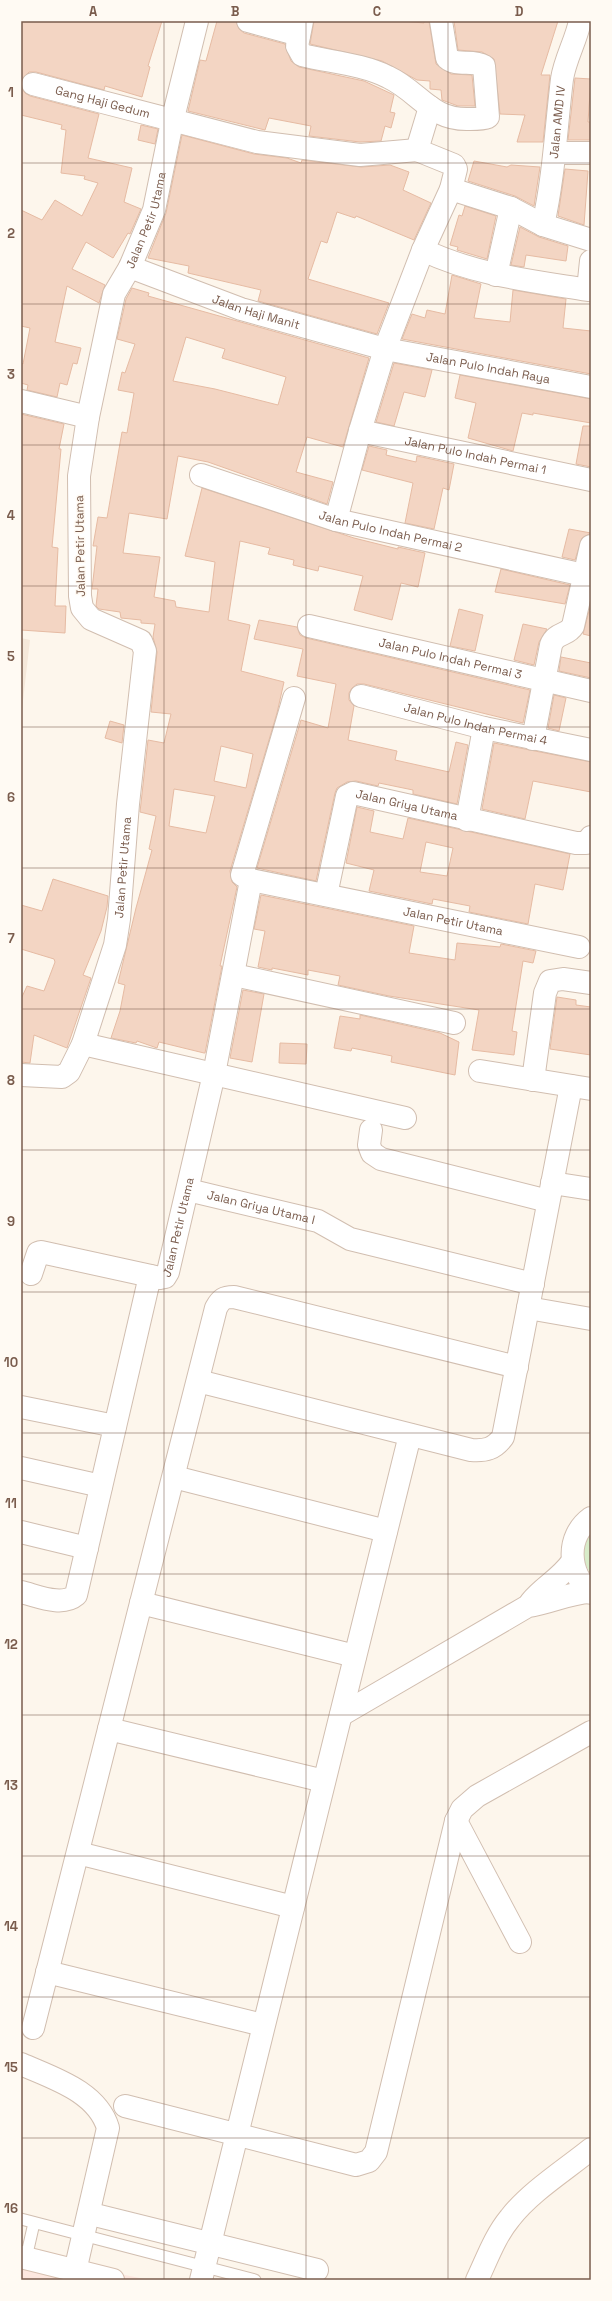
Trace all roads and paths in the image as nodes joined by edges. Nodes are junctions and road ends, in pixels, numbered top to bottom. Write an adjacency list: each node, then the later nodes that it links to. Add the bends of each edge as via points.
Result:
1 (197, 21): 8 (street, Jalan Petir Utama)
2 (248, 21): 4 (street)
3 (441, 21): 7 (street, via 447,58 452,62 475,62 484,66 489,116 456,120 444,117)
4 (300, 28): 7 (street, via 297,50 302,55 359,67 388,77)
5 (583, 29): 10 (street, Jalan AMD IV, via 562,78)
6 (33, 84): 8 (street, Gang Haji Gedum)
7 (430, 107): 9 (street)
8 (172, 122): 9 (street, Gang Haji Gedum, via 257,142 323,151 360,155); 18 (street, Jalan Petir Utama, via 154,210)
9 (417, 150): 12 (street, via 456,167)
10 (556, 153): 11 (street); 14 (street, Jalan AMD IV)
11 (591, 154)
12 (451, 189): 13 (street); 16 (street)
13 (511, 208): 14 (street); 19 (street)
14 (543, 225): 15 (street)
15 (591, 240)
16 (423, 250): 19 (street, via 441,259); 21 (street)
17 (591, 261): 20 (street)
18 (130, 267): 21 (street, Jalan Haji Manit, via 241,309); 24 (street, Jalan Petir Utama, via 114,294)
19 (496, 275): 20 (street)
20 (589, 290)
21 (385, 350): 22 (street, Jalan Pulo Indah Raya); 25 (street)
22 (591, 387)
23 (21, 401): 24 (street)
24 (88, 416): 48 (street, Jalan Petir Utama, via 79,476 82,608 91,619 141,641 145,651 118,926 115,945)
25 (360, 431): 27 (street, Jalan Pulo Indah Permai 1); 28 (street)
26 (201, 475): 28 (street, Jalan Pulo Indah Permai 2)
27 (591, 480)
28 (336, 520): 30 (street, Jalan Pulo Indah Permai 2)
29 (591, 546): 30 (street)
30 (584, 575): 31 (street)
31 (585, 598): 33 (street, via 571,629 556,637 551,645)
32 (309, 626): 33 (street, Jalan Pulo Indah Permai 3)
33 (543, 680): 34 (street, Jalan Pulo Indah Permai 3); 38 (street)
34 (591, 691)
35 (361, 696): 37 (street, Jalan Pulo Indah Permai 4)
36 (294, 698): 42 (street, via 242,875)
37 (484, 728): 38 (street, Jalan Pulo Indah Permai 4); 40 (street)
38 (533, 739): 39 (street, Jalan Pulo Indah Permai 4)
39 (591, 750)
40 (467, 820): 41 (street, via 576,843 586,843); 43 (street, Jalan Griya Utama, via 353,793 348,796)
41 (591, 837)
42 (251, 880): 43 (street, Jalan Petir Utama); 45 (street, Jalan Petir Utama)
43 (326, 895): 44 (street, Jalan Petir Utama)
44 (579, 947)
45 (234, 975): 47 (street); 50 (street, Jalan Petir Utama)
46 (591, 983): 52 (street, via 563,978 550,981 545,992)
47 (454, 1023)
48 (83, 1044): 50 (street); 51 (street, Jalan Petir Utama, via 69,1072 62,1077)
49 (480, 1071): 52 (street)
50 (214, 1074): 54 (street); 57 (street, Jalan Petir Utama)
51 (21, 1075)
52 (533, 1080): 53 (street)
53 (581, 1088): 58 (street)
54 (405, 1118)
55 (371, 1130): 58 (street, via 369,1145 372,1154 381,1159)
56 (591, 1189): 58 (street)
57 (188, 1190): 60 (street, Jalan Petir Utama, via 168,1272 165,1277); 61 (street, Jalan Griya Utama I, via 318,1221 350,1239)
58 (550, 1192): 61 (street)
59 (32, 1274): 60 (street, Jalan Petir Utama, via 38,1253 41,1252)
60 (150, 1276): 67 (street)
61 (533, 1284): 62 (street)
62 (528, 1308): 63 (street); 64 (street)
63 (591, 1318)
64 (517, 1367): 65 (street, via 226,1297 220,1300 216,1308); 68 (street, via 503,1437 496,1446 484,1451 471,1450)
65 (198, 1381): 68 (street); 70 (street)
66 (21, 1407): 67 (street)
67 (115, 1426): 71 (street)
68 (410, 1435): 73 (street)
69 (21, 1468): 71 (street)
70 (174, 1477): 73 (street); 79 (street)
71 (101, 1486): 75 (street)
72 (591, 1518): 76 (street, via 579,1530 574,1540)
73 (386, 1531): 81 (street)
74 (21, 1532): 75 (street)
75 (87, 1548): 77 (street, via 76,1595 70,1600 60,1601)
76 (572, 1562): 78 (street, via 578,1579); 80 (street, via 558,1580 537,1595)
77 (21, 1592)
78 (590, 1593): 80 (street, via 566,1595)
79 (141, 1603): 81 (street); 83 (street)
80 (528, 1606): 82 (street)
81 (355, 1656): 82 (street)
82 (341, 1714): 85 (street)
83 (109, 1730): 85 (street); 87 (street)
84 (591, 1732): 86 (street, via 476,1796 462,1809)
85 (324, 1781): 88 (street)
86 (456, 1821): 89 (street); 95 (street, via 376,2152 369,2161 356,2165)
87 (78, 1853): 88 (street); 90 (street)
88 (293, 1907): 91 (street)
89 (520, 1942)
90 (47, 1972): 91 (street); 92 (street)
91 (263, 2025): 95 (street)
92 (33, 2028)
93 (21, 2064): 102 (street, via 78,2091 106,2120 108,2128)
94 (125, 2106): 95 (street)
95 (236, 2134): 100 (street)
96 (591, 2149): 107 (street, via 510,2218 498,2235)
97 (99, 2216): 100 (street)
98 (21, 2219): 99 (lane)
99 (33, 2227): 101 (lane); 102 (lane)
100 (209, 2243): 103 (street); 104 (street)
101 (25, 2255): 102 (street)
102 (80, 2255): 104 (lane); 105 (street)
103 (317, 2270)
104 (202, 2275): 106 (lane)
105 (113, 2280)
106 (256, 2280)
107 (477, 2280)

